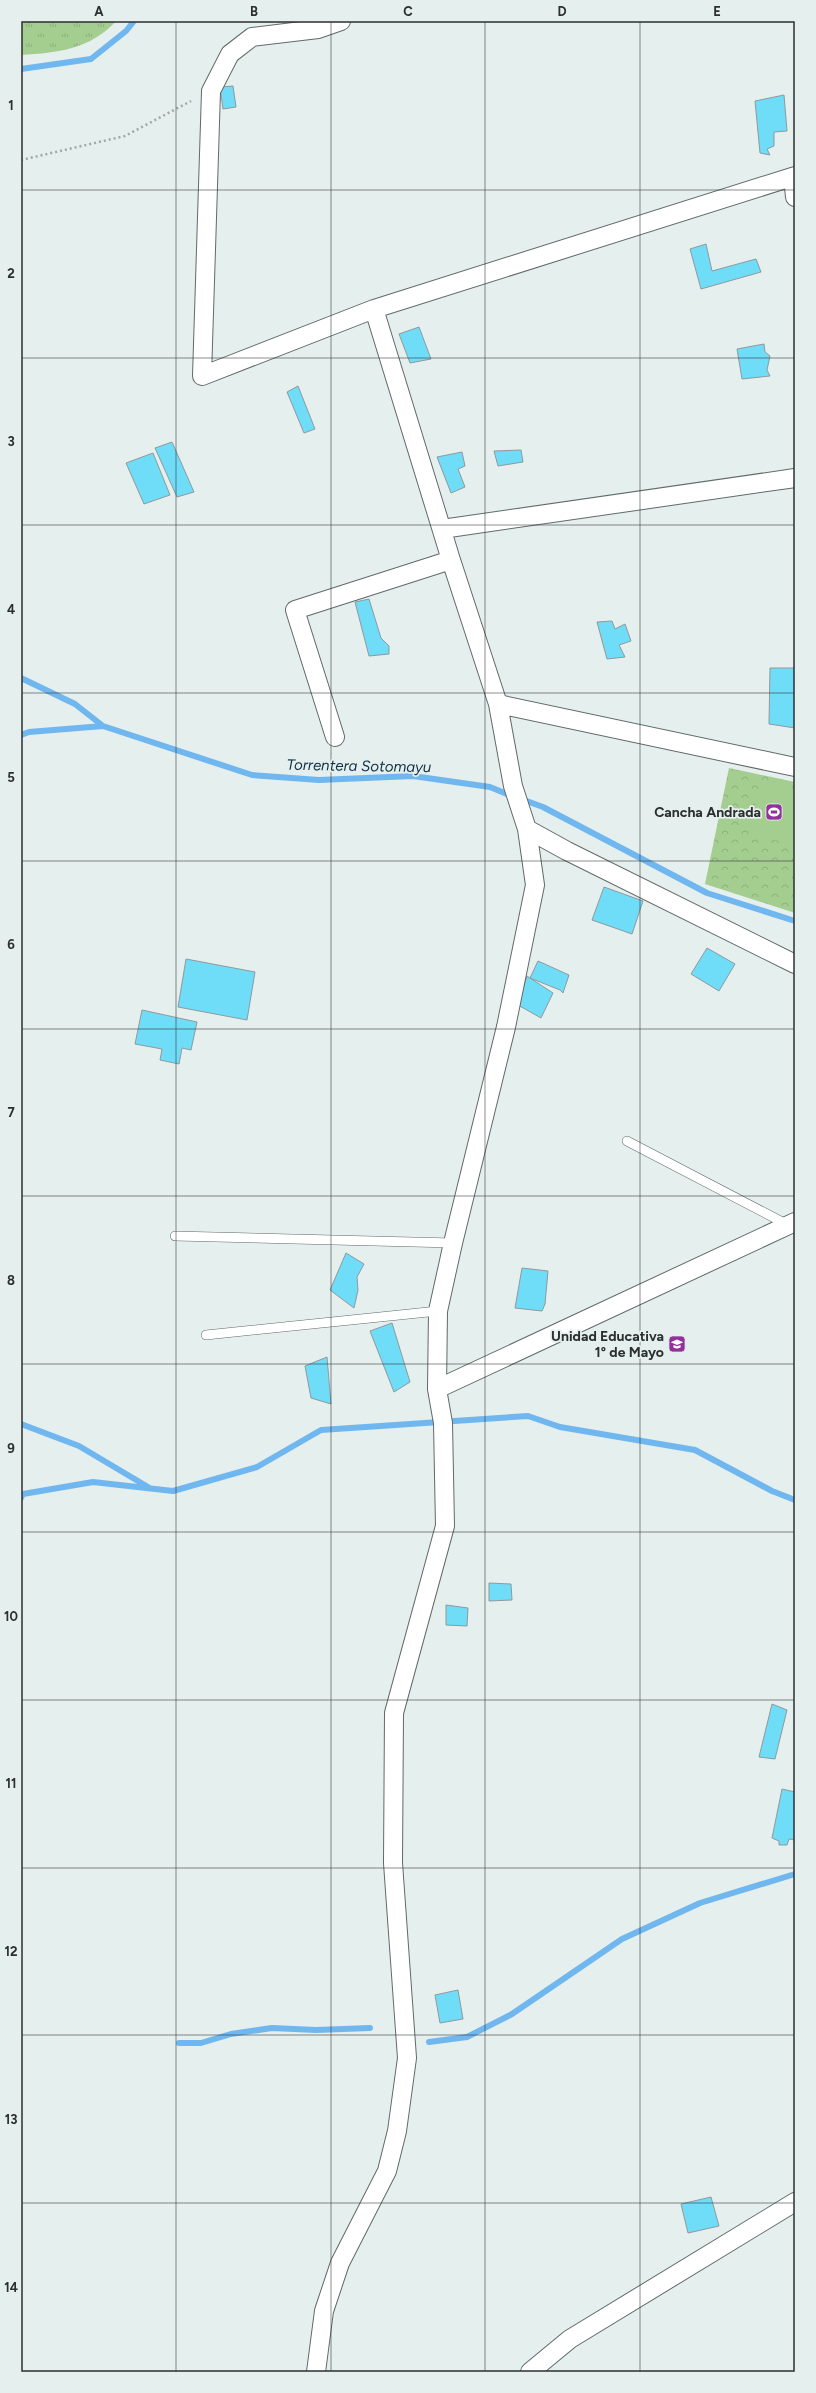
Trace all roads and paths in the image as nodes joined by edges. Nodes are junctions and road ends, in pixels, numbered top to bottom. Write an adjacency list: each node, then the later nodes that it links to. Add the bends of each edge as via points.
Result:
1 (341, 21): 2 (street, via 318,30 252,37 230,54)
2 (211, 91): 3 (path, via 125,136); 6 (street, via 202,376)
3 (21, 160)
4 (794, 177): 5 (street); 6 (street)
5 (795, 197)
6 (374, 309): 8 (street)
7 (795, 478): 8 (street)
8 (442, 530): 9 (street)
9 (451, 560): 10 (street); 11 (street, via 294,610)
10 (498, 704): 12 (street); 13 (street, via 513,786)
11 (335, 737)
12 (795, 767)
13 (528, 829): 14 (street, via 567,851); 18 (street, via 534,885 506,1027)
14 (795, 964)
15 (627, 1141): 16 (lane)
16 (791, 1224): 21 (street)
17 (175, 1236): 18 (lane)
18 (453, 1243): 19 (street)
19 (438, 1311): 20 (lane); 21 (street)
20 (206, 1335)
21 (437, 1389): 23 (street, via 443,1423 445,1526 394,1713 393,1864 407,2058 397,2132 387,2171 340,2263 324,2311)
22 (795, 2202): 24 (street, via 570,2339)
23 (316, 2372)
24 (530, 2372)

